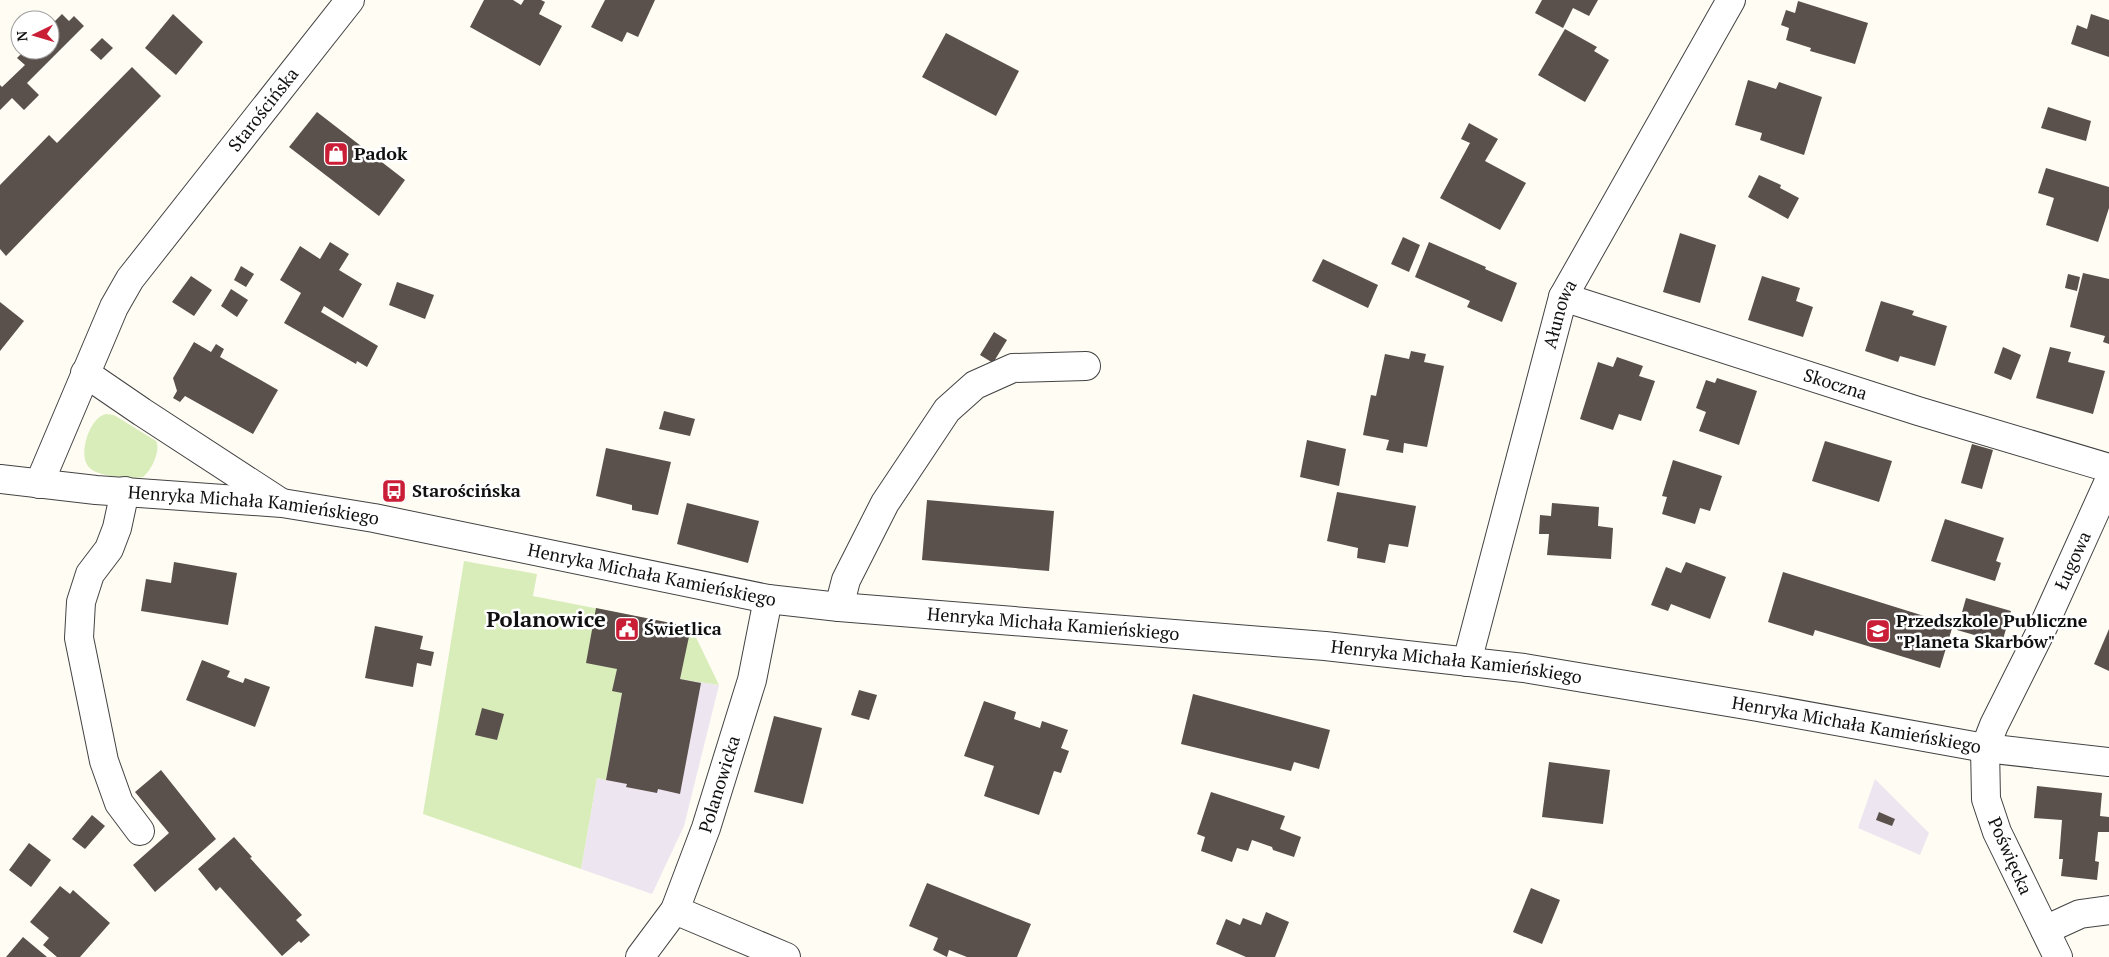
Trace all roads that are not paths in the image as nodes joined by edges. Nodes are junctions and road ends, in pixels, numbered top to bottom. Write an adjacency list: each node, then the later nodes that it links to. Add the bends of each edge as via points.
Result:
1 (350, 0): 5 (street, Starościńska, via 130,279)
2 (1731, 0): 3 (street, Ałunowa)
3 (1563, 297): 6 (street, Skoczna, via 1918,411); 14 (street, Ałunowa)
4 (1086, 366): 13 (street, via 1012,368 976,385 948,410 885,503 846,580)
5 (85, 373): 9 (street, Starościńska); 11 (street)
6 (2109, 468)
7 (0, 479): 9 (street, Henryka Michała Kamieńskiego)
8 (2109, 481): 15 (street, Ługowa)
9 (38, 484): 10 (street, Henryka Michała Kamieńskiego)
10 (125, 491): 11 (street, Henryka Michała Kamieńskiego); 17 (street, via 109,549 90,574 81,602 79,638 104,761 119,803)
11 (282, 503): 12 (street, Henryka Michała Kamieńskiego, via 384,520)
12 (768, 599): 13 (street, Henryka Michała Kamieńskiego); 18 (street, Polanowicka, via 752,680 706,828)
13 (838, 607): 14 (street, Henryka Michała Kamieńskiego, via 1315,646)
14 (1467, 662): 15 (street, Henryka Michała Kamieńskiego, via 1592,679)
15 (1985, 748): 16 (street, Henryka Michała Kamieńskiego); 20 (street, Poświęcka, via 1988,808 1996,832)
16 (2109, 762)
17 (140, 831)
18 (675, 910): 21 (street, Polanowicka); 22 (street)
19 (2109, 910): 20 (street, via 2080,914)
20 (2045, 930): 23 (street, Poświęcka)
21 (640, 957)
22 (786, 957)
23 (2058, 957)

